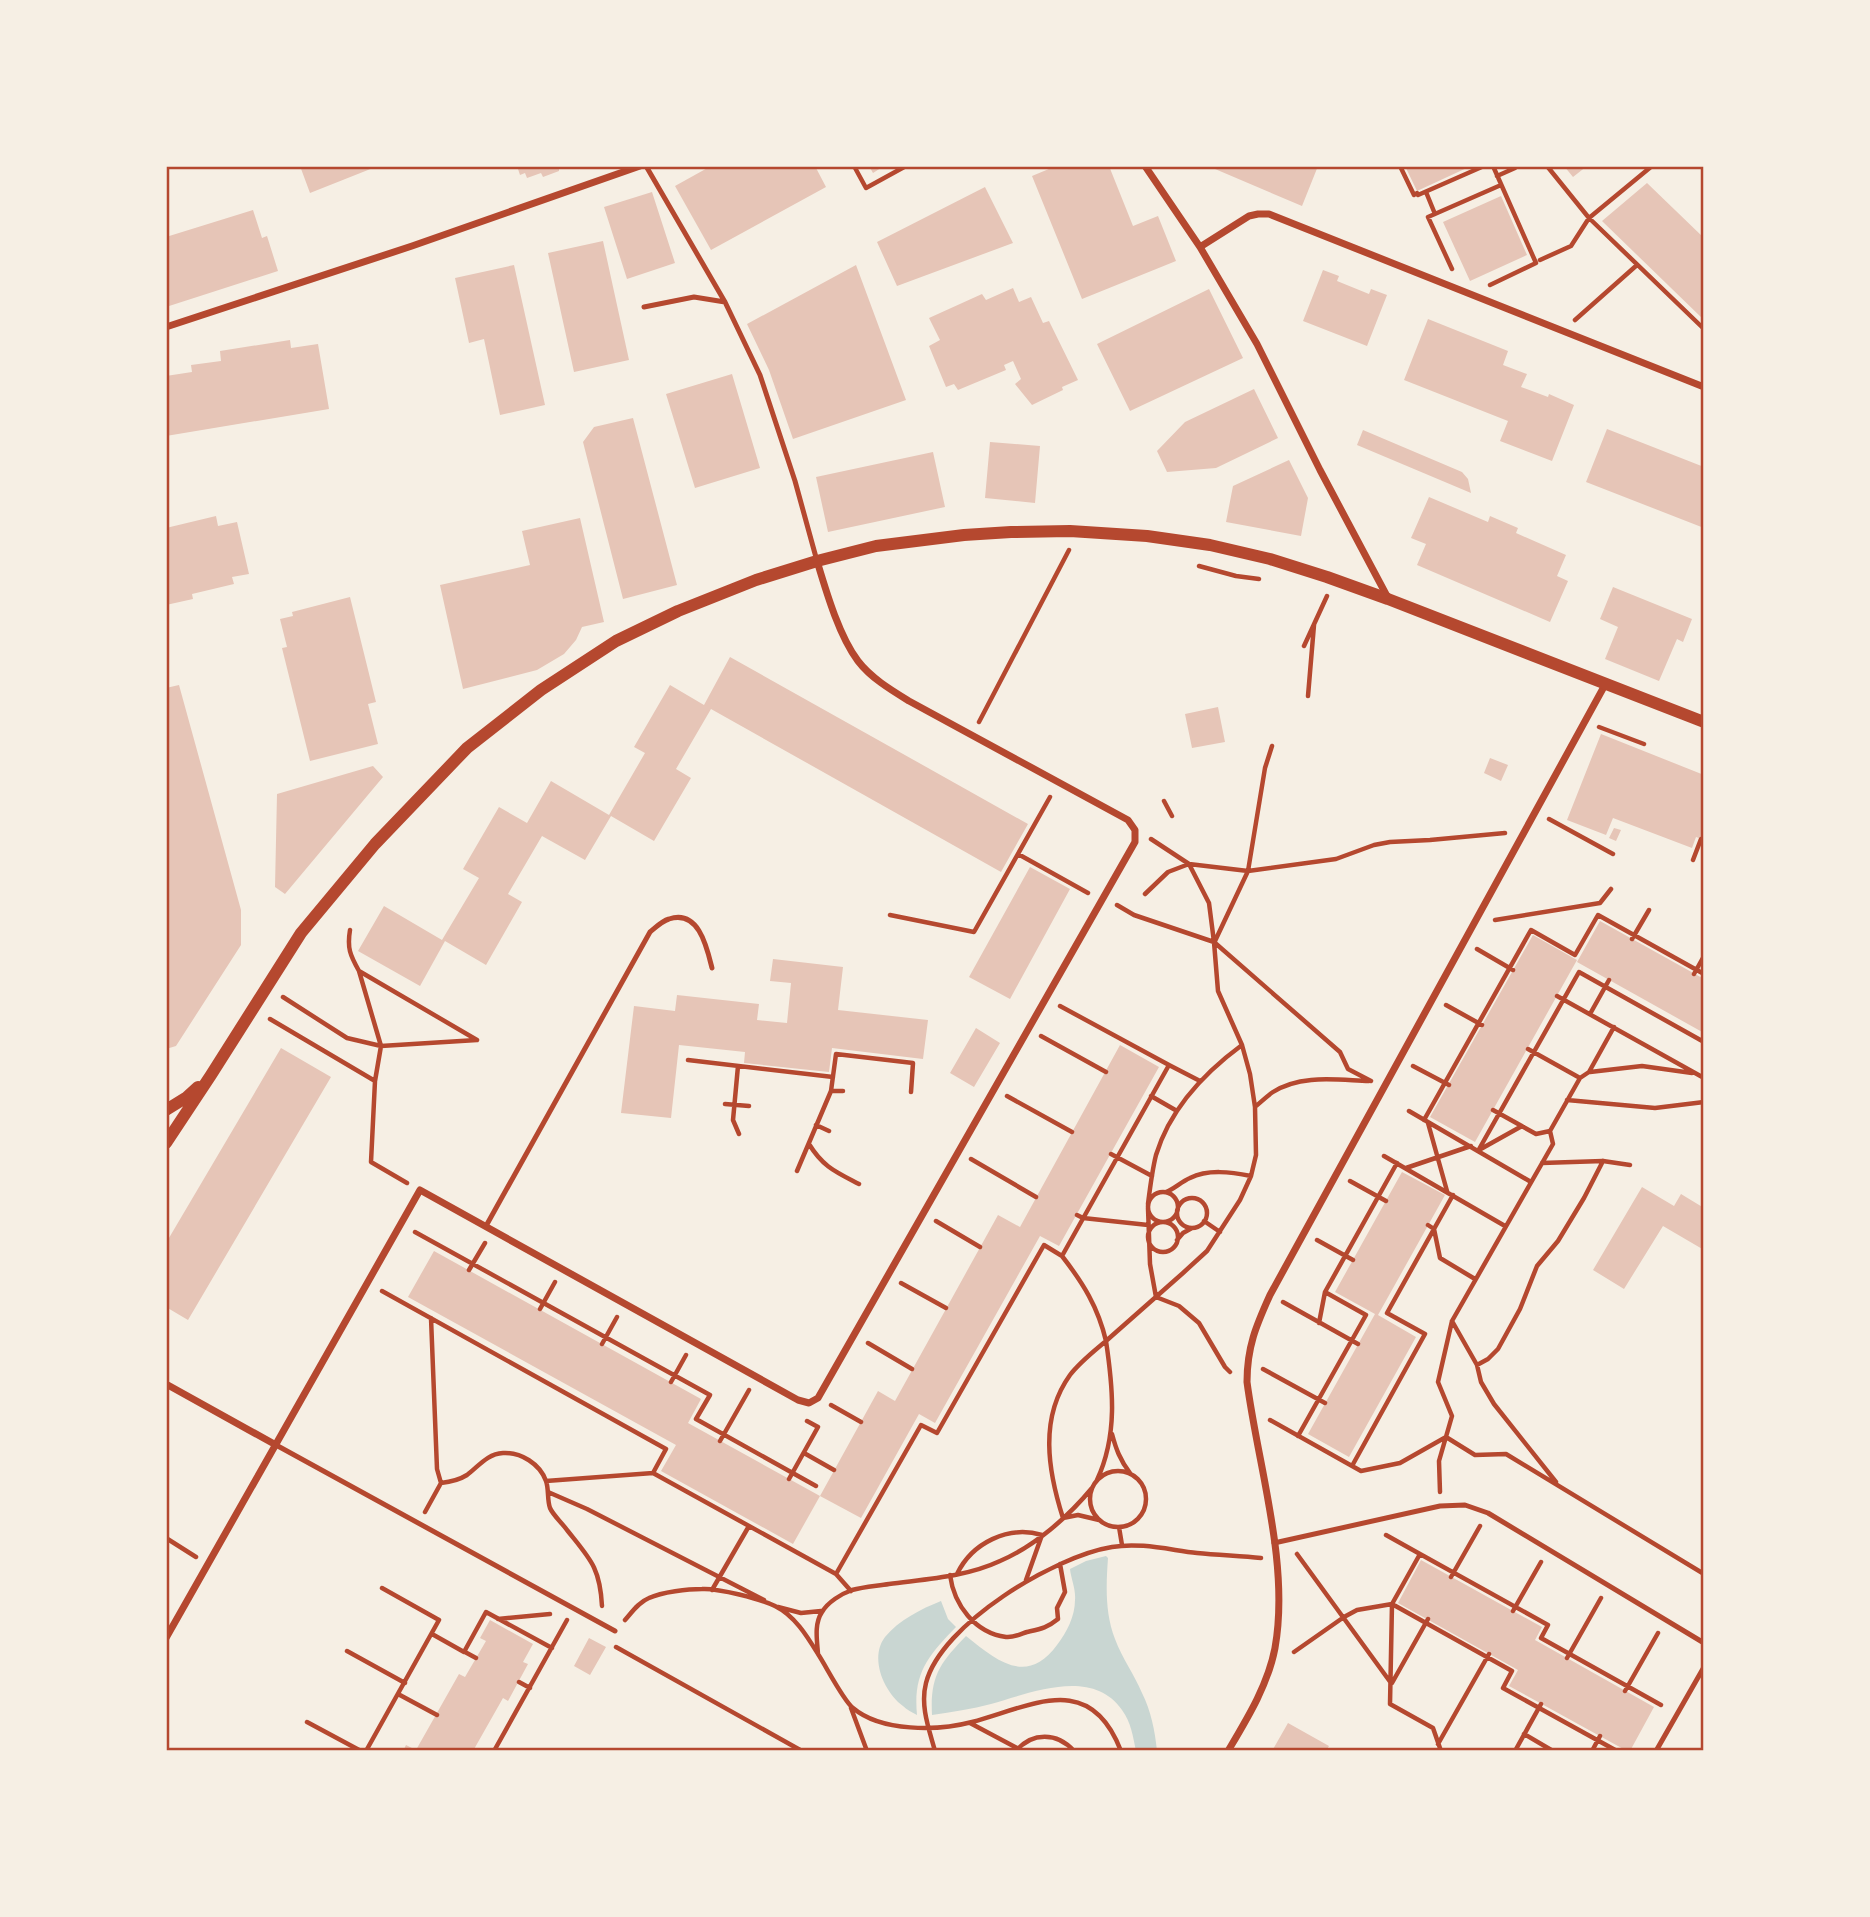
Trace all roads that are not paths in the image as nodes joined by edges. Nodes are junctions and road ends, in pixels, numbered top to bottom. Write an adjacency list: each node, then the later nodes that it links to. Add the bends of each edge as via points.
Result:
1 (639, 166): 7 (street)
2 (646, 166): 5 (lane)
3 (1145, 166): 4 (street)
4 (1200, 247): 8 (street, via 1249,216 1269,214); 10 (street, via 1257,344)
5 (725, 302): 6 (lane, via 694,298); 9 (lane, via 760,375)
6 (644, 307)
7 (166, 327)
8 (1704, 387)
9 (817, 561): 10 (street, via 876,546 964,535 1070,531 1134,535 1270,559); 14 (street, via 678,611 616,641 541,690 467,748 375,844 301,933); 19 (street, via 846,642 881,683 1128,820 1135,842 818,1398 809,1403 798,1400)
10 (1388, 599): 11 (street)
11 (1605, 683): 12 (street); 22 (street, via 1270,1295 1253,1336 1247,1382)
12 (1704, 722)
13 (712, 968): 19 (lane, via 705,941 694,924 679,917 666,919 650,932)
14 (211, 1075): 15 (street); 16 (street)
15 (166, 1110)
16 (180, 1123): 17 (street); 18 (street)
17 (166, 1133)
18 (166, 1143)
19 (489, 1228): 21 (street, via 420,1190)
20 (166, 1384): 21 (street)
21 (276, 1445): 23 (lane); 24 (street)
22 (1274, 1543): 25 (lane, via 1440,1506 1465,1505 1488,1513); 27 (street, via 1278,1590 1274,1650 1252,1709)
23 (615, 1631)
24 (166, 1638)
25 (1704, 1643)
26 (1704, 1667): 28 (lane)
27 (1228, 1751)
28 (1656, 1751)

